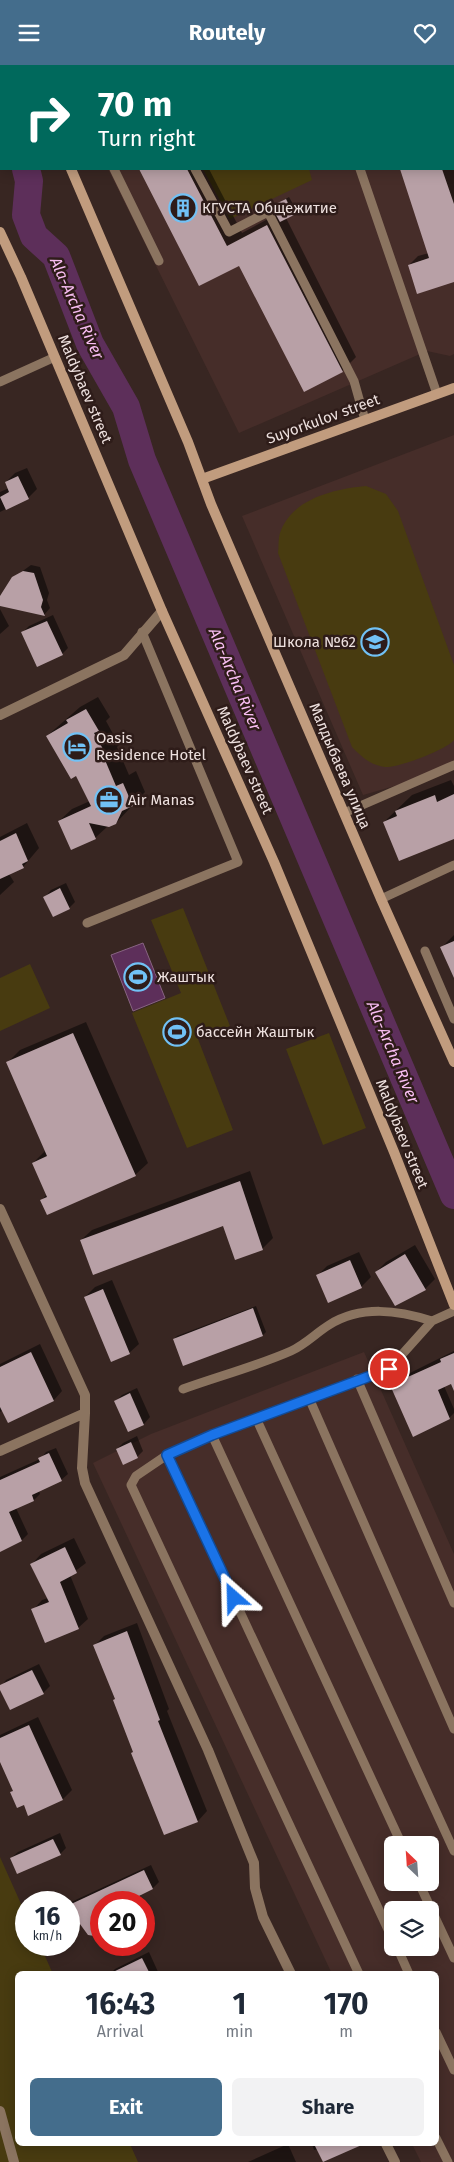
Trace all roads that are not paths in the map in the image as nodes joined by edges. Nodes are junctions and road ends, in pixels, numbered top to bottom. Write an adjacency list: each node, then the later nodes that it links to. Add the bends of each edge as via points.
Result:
1 (71, 170): 12 (street)
2 (114, 170): 6 (lane)
3 (196, 170): 11 (lane, via 229,232 268,212 354,381)
4 (360, 170): 10 (lane)
5 (1, 239): 7 (street, Maldybaev street)
6 (159, 261)
7 (55, 357): 8 (lane); 13 (street, Maldybaev street)
8 (0, 382)
9 (454, 388): 10 (street, Suyorkulov street)
10 (437, 394): 11 (street, Suyorkulov street)
11 (364, 420): 12 (street, Suyorkulov street)
12 (202, 479): 17 (street, Малдыбаева улица)
13 (162, 611): 14 (street); 25 (street, Maldybaev street, via 274,862)
14 (142, 632): 15 (street, via 124,655); 20 (lane, via 238,862)
15 (0, 715)
16 (454, 765): 17 (lane)
17 (344, 813): 19 (street, Малдыбаева улица)
18 (454, 865): 19 (lane)
19 (381, 899): 23 (street, Малдыбаева улица)
20 (87, 923)
21 (425, 951): 22 (lane)
22 (454, 1019)
23 (454, 1063)
24 (0, 1209): 31 (street, via 85,1395)
25 (454, 1305)
26 (454, 1311): 27 (lane)
27 (432, 1321): 28 (lane, via 389,1369); 29 (lane, via 380,1310 348,1316 328,1325 290,1351)
28 (357, 1379): 30 (lane); 36 (lane)
29 (183, 1389)
30 (309, 1398): 32 (lane); 37 (lane)
31 (85, 1413): 34 (street); 44 (street, via 82,1469 85,1483 208,1750 254,1863 255,1888 263,1917)
32 (256, 1418): 33 (lane); 39 (lane)
33 (212, 1435): 35 (lane); 38 (lane)
34 (0, 1451)
35 (167, 1455): 41 (lane); 45 (lane, via 136,1476 131,1485 134,1495)
36 (454, 1603)
37 (454, 1729)
38 (398, 1836)
39 (454, 1851)
40 (423, 1891): 43 (lane)
41 (384, 1921)
42 (401, 1956): 46 (lane)
43 (454, 1958)
44 (289, 1971)
45 (358, 1971)
46 (408, 1971)
47 (439, 2038): 48 (lane)
48 (454, 2070)
49 (0, 2111): 52 (street)
50 (439, 2144): 54 (lane)
51 (387, 2146): 53 (street)
52 (14, 2162)
53 (395, 2162)
54 (448, 2162)

